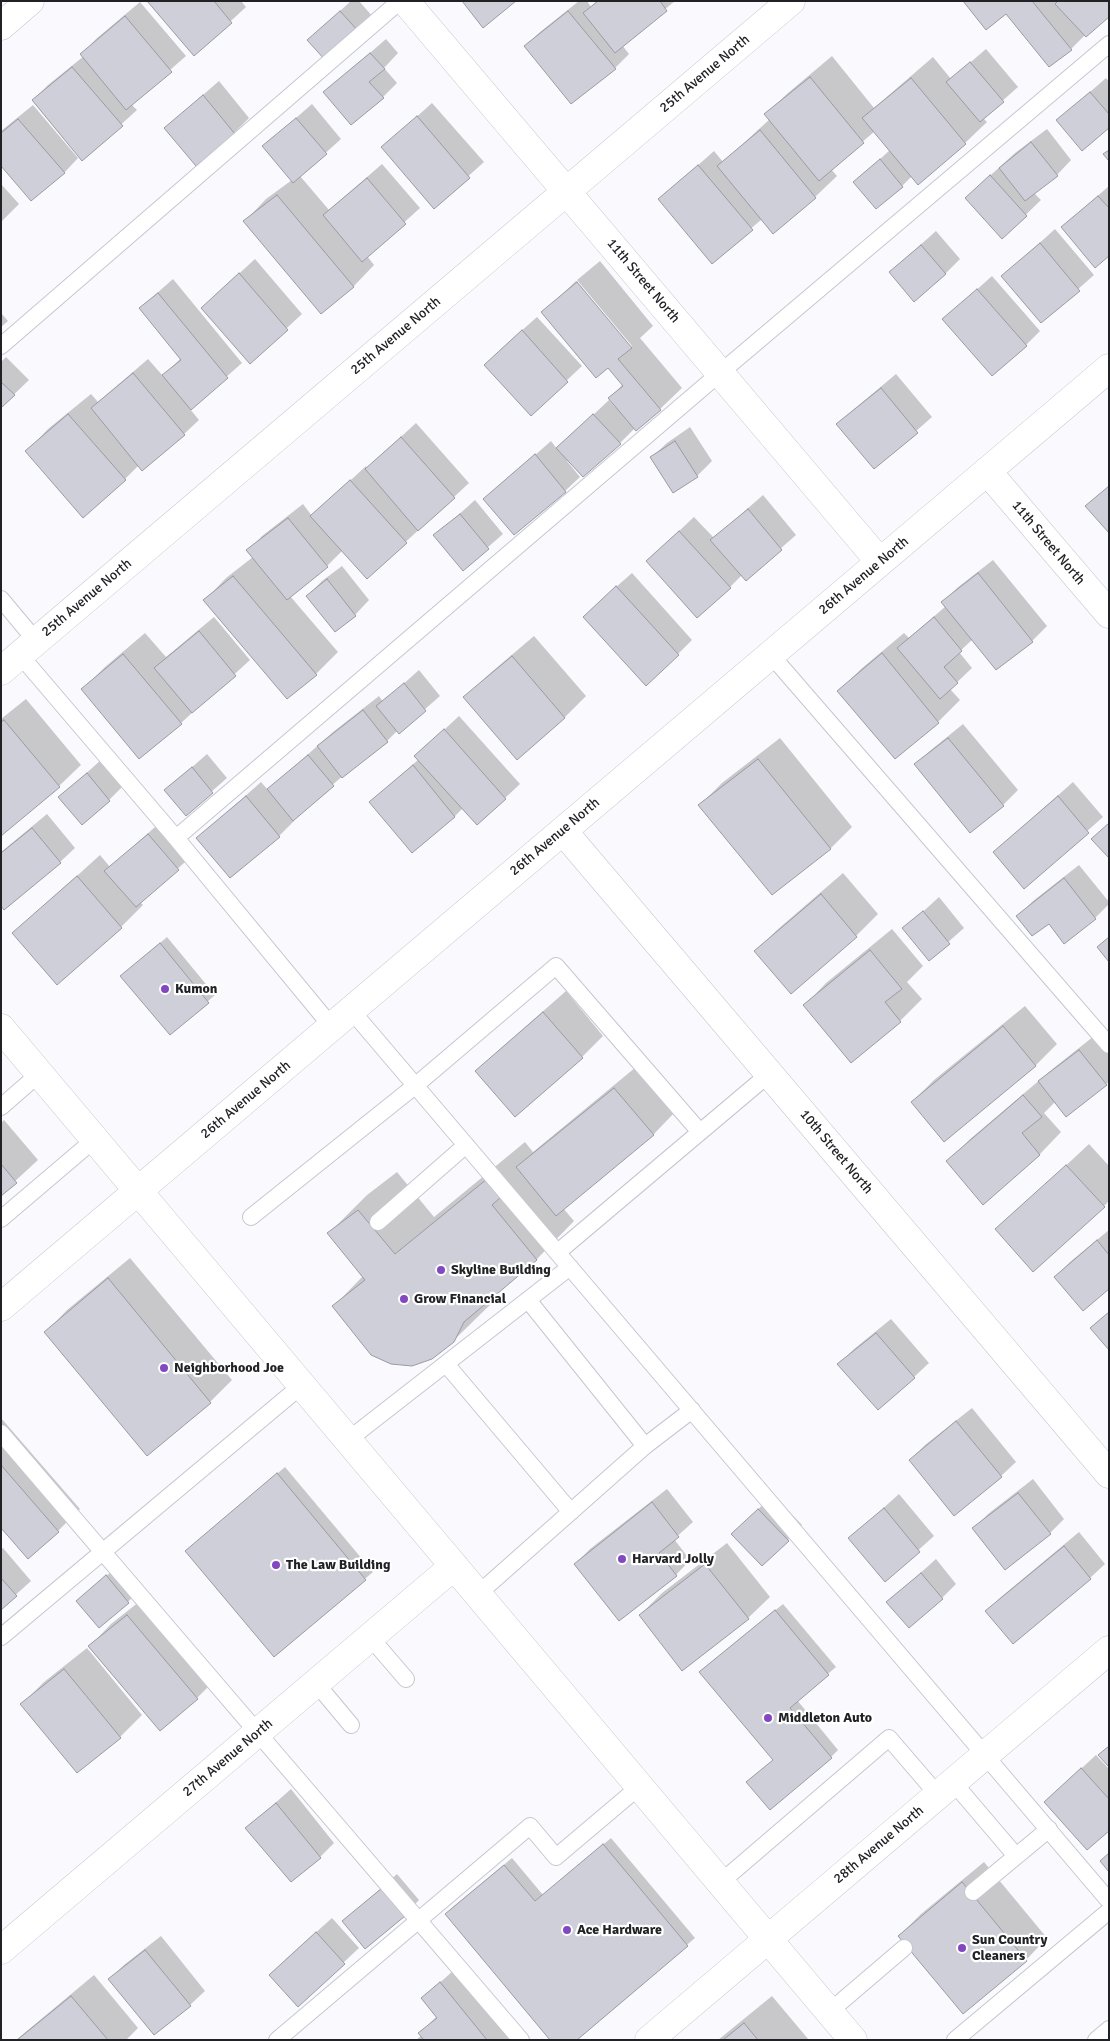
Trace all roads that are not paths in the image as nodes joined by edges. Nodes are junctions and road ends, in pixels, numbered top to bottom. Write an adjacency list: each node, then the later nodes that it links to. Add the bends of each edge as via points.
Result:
1 (30, 1): 5 (street)
2 (400, 1): 8 (lane)
3 (405, 1): 7 (street, 11th Street North)
4 (791, 1): 7 (street, 25th Avenue North)
5 (1, 26)
6 (1109, 44): 10 (lane)
7 (566, 191): 10 (street, 11th Street North); 16 (street, 25th Avenue North)
8 (1, 346)
9 (1109, 368): 11 (street, 26th Avenue North)
10 (720, 372): 12 (street, 11th Street North); 18 (lane)
11 (987, 471): 12 (street, 26th Avenue North); 14 (street, 11th Street North)
12 (880, 562): 15 (street, 26th Avenue North)
13 (1, 600): 16 (lane)
14 (1109, 614)
15 (771, 655): 17 (street, 26th Avenue North); 21 (lane)
16 (19, 656): 18 (lane)
17 (563, 831): 19 (street, 26th Avenue North); 23 (street, 10th Street North)
18 (176, 838): 19 (lane)
19 (342, 1019): 24 (lane); 29 (street, 26th Avenue North)
20 (1, 1028): 22 (street)
21 (1109, 1045)
22 (40, 1073): 25 (lane); 27 (street)
23 (769, 1074): 26 (lane); 43 (street, 10th Street North)
24 (416, 1086): 26 (lane, via 556,966); 28 (lane); 30 (lane)
25 (1, 1107)
26 (700, 1132): 33 (lane)
27 (95, 1139): 29 (street); 31 (lane)
28 (466, 1145): 32 (lane); 33 (lane)
29 (138, 1191): 36 (street, 26th Avenue North); 38 (street)
30 (251, 1217)
31 (1, 1219)
32 (378, 1222)
33 (558, 1252): 34 (lane)
34 (570, 1268): 35 (lane); 39 (lane)
35 (528, 1300): 37 (lane); 42 (lane)
36 (1, 1307)
37 (446, 1364): 41 (lane); 44 (lane)
38 (302, 1385): 41 (street); 45 (lane)
39 (692, 1410): 42 (lane); 55 (lane)
40 (1, 1433): 45 (lane)
41 (348, 1440): 46 (street)
42 (646, 1446): 44 (lane)
43 (1109, 1474)
44 (571, 1512): 47 (lane)
45 (103, 1552): 48 (lane); 54 (lane)
46 (454, 1566): 47 (street); 49 (street, 27th Avenue North)
47 (478, 1594): 56 (street)
48 (1, 1637)
49 (370, 1637): 51 (lane); 52 (street, 27th Avenue North)
50 (1109, 1650): 55 (street, 28th Avenue North)
51 (406, 1679)
52 (316, 1683): 53 (lane); 54 (street, 27th Avenue North)
53 (351, 1725)
54 (259, 1732): 64 (lane); 67 (street, 27th Avenue North)
55 (986, 1754): 57 (street, 28th Avenue North); 58 (lane)
56 (640, 1786): 60 (street); 64 (lane, via 556,1857 530,1826)
57 (945, 1788): 59 (lane); 60 (lane, via 889,1738); 65 (street, 28th Avenue North)
58 (1049, 1830): 59 (lane); 62 (lane)
59 (1016, 1856): 61 (lane)
60 (721, 1882): 65 (street)
61 (973, 1892)
62 (1109, 1901)
63 (1109, 1911): 74 (lane)
64 (419, 1919): 70 (lane); 71 (lane)
65 (768, 1939): 68 (street); 72 (street, 28th Avenue North)
66 (904, 1948): 68 (lane)
67 (1, 1950)
68 (829, 2012): 73 (street)
69 (1109, 2029): 75 (lane)
70 (276, 2040)
71 (521, 2040)
72 (649, 2040)
73 (853, 2040)
74 (955, 2040)
75 (1096, 2040)

